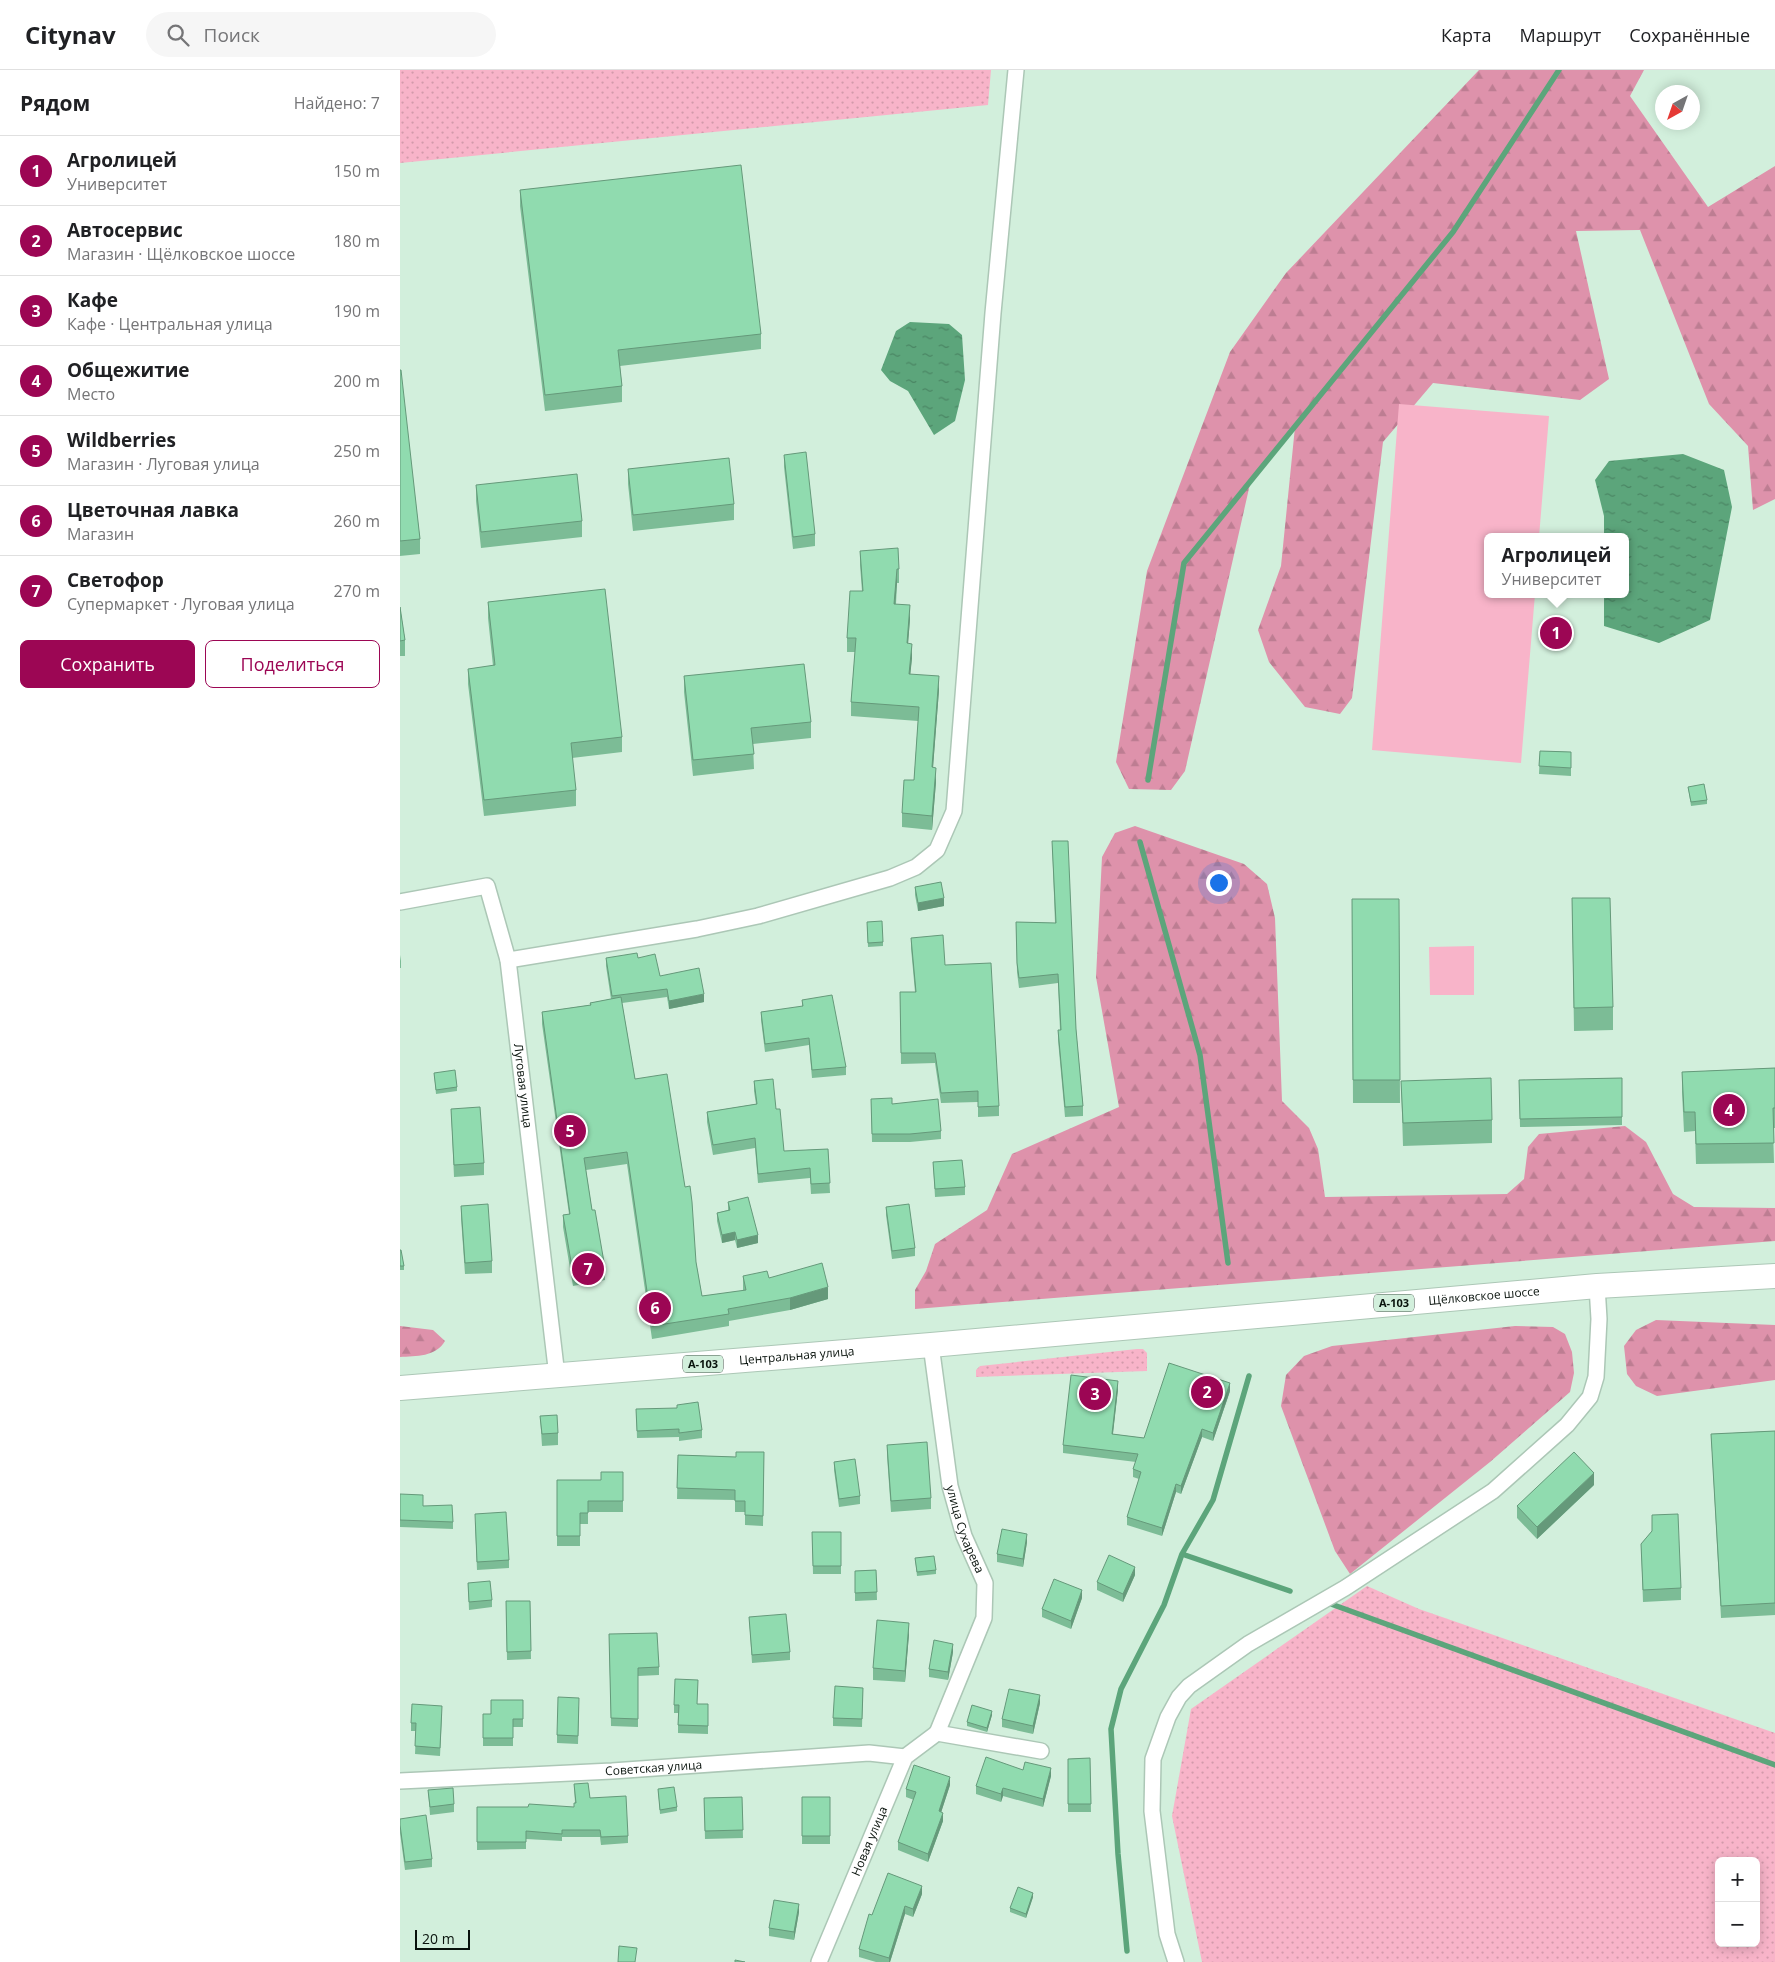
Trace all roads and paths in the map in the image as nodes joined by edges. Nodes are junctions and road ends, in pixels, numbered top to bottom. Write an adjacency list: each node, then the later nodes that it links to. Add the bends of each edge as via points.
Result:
1 (1016, 70): 3 (street, via 954,811 937,850 916,867 890,878 758,916)
2 (400, 902): 3 (street, Луговая улица, via 487,886)
3 (508, 960): 8 (street, Луговая улица)
4 (1775, 1276): 5 (main road, Щёлковское шоссе / А-103)
5 (1597, 1286): 6 (main road, Щёлковское шоссе / А-103); 15 (street, via 1596,1377 1590,1397 1567,1425 1493,1491 1345,1588 1248,1644 1189,1686 1179,1697 1168,1716 1153,1759 1152,1811 1167,1934)
6 (1191, 1320): 7 (main road, Центральная улица / А-103)
7 (931, 1346): 8 (main road, Центральная улица / А-103); 10 (street, улица Сухарева, via 950,1486 964,1536 985,1583 984,1618)
8 (557, 1376): 9 (main road, Центральная улица / А-103)
9 (400, 1388)
10 (937, 1732): 11 (street); 12 (street, Новая улица)
11 (1041, 1751)
12 (905, 1757): 13 (street, Советская улица, via 869,1753); 14 (street, Новая улица)
13 (400, 1781)
14 (819, 1962)
15 (1176, 1962)

